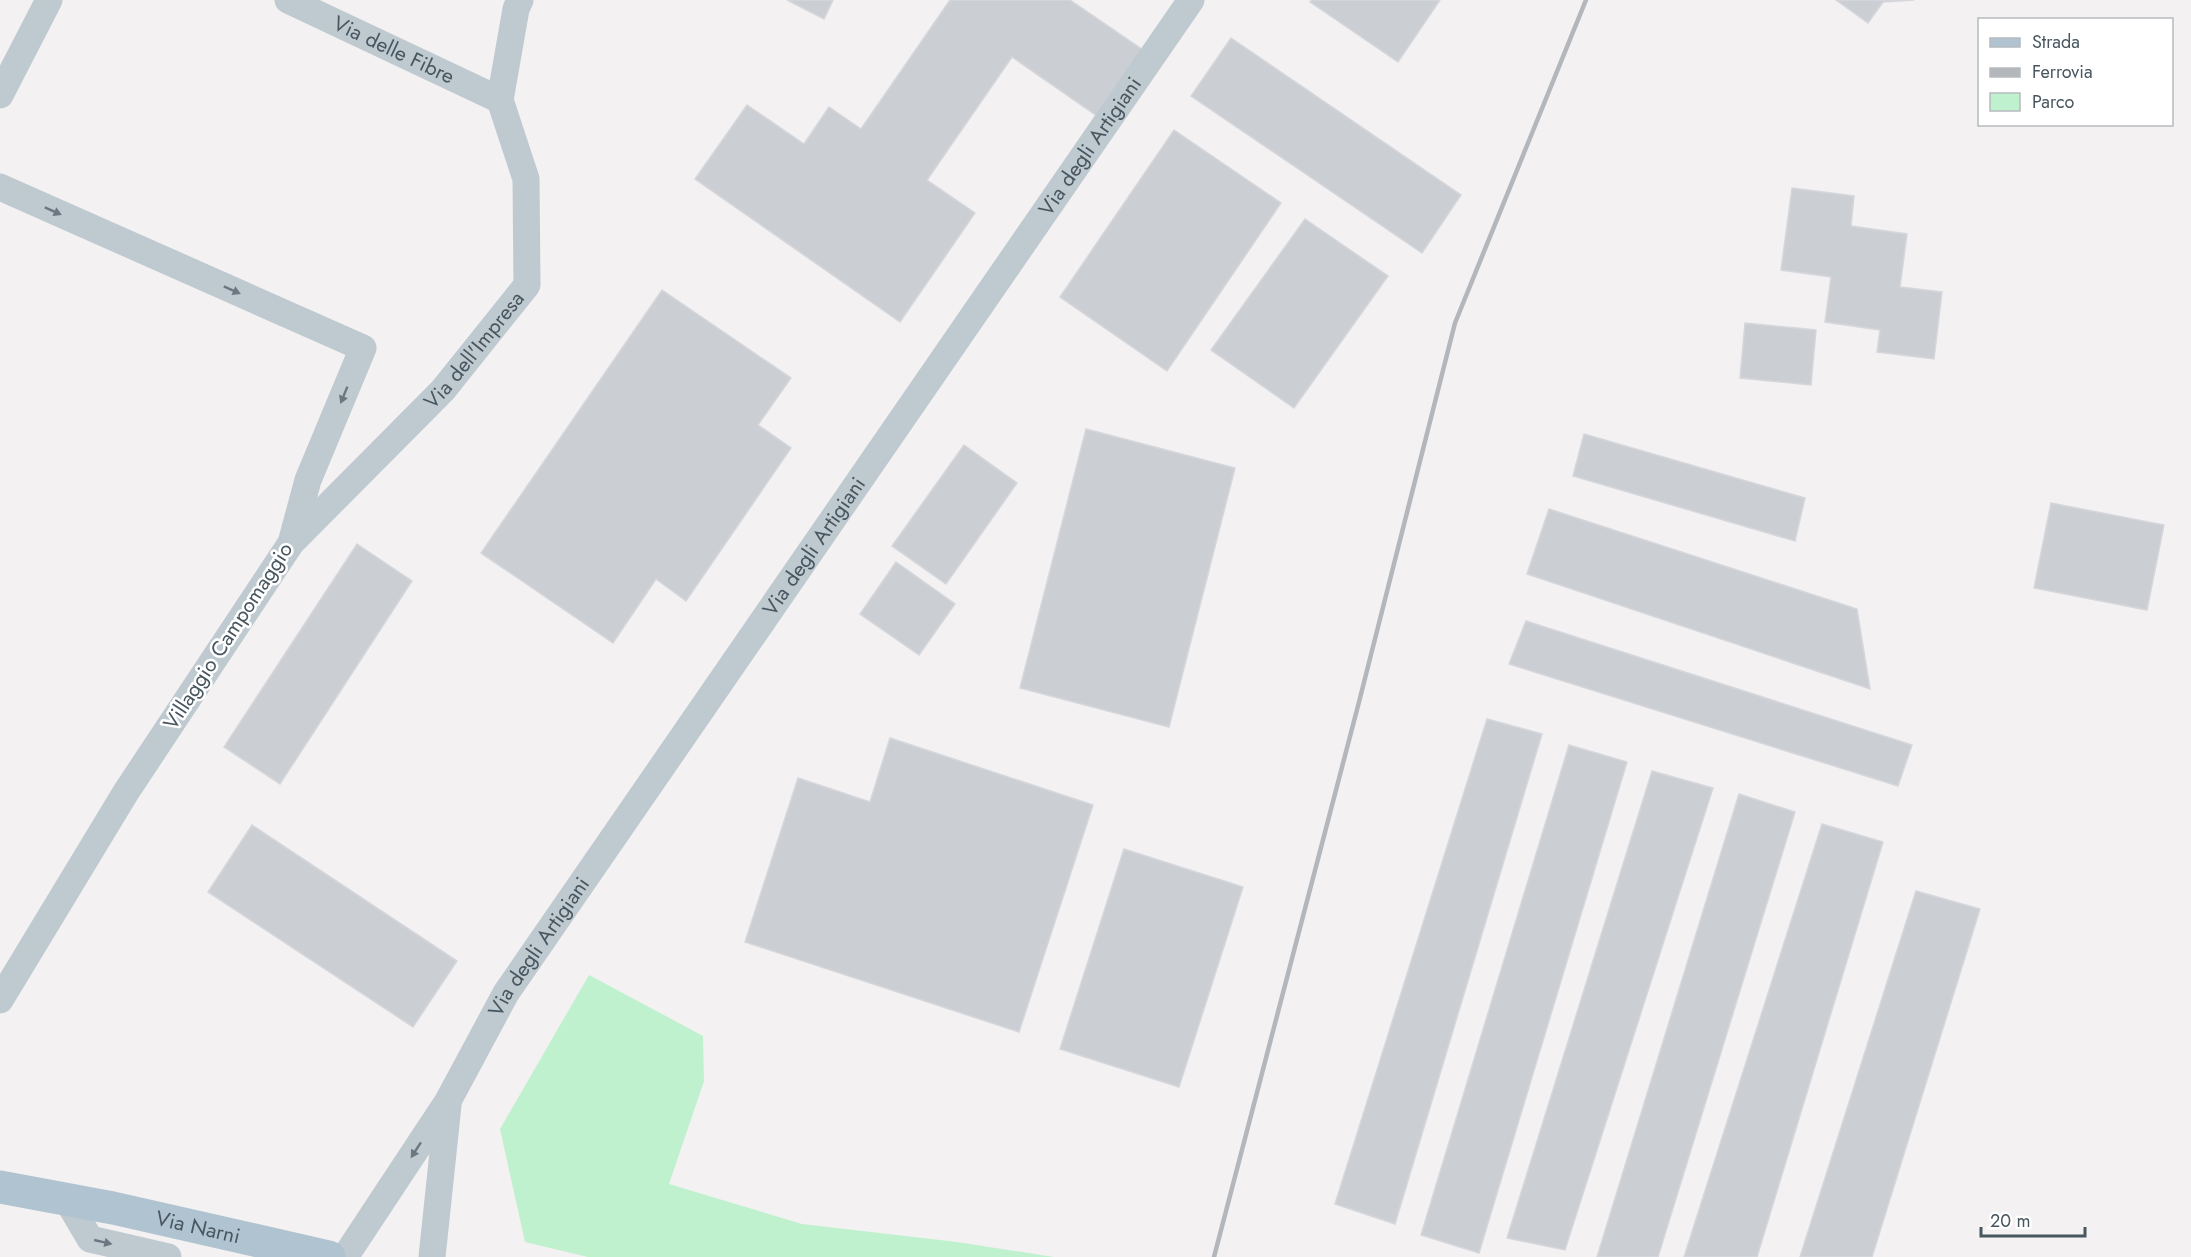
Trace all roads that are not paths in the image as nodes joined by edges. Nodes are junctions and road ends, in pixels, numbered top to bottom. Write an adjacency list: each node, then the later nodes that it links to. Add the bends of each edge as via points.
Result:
1 (49, 0): 5 (street)
2 (288, 0): 6 (street, Via delle Fibre)
3 (520, 0): 6 (street, Via dell'Impresa)
4 (1191, 0): 10 (street, Via degli Artigiani, via 506,993)
5 (0, 95)
6 (500, 100): 8 (street, Via dell'Impresa, via 526,179 527,285 442,390)
7 (0, 187): 8 (street, Villaggio Campomaggio, one-way to 8, via 363,348 309,480)
8 (291, 543): 9 (street, Villaggio Campomaggio, via 126,792)
9 (0, 1000)
10 (448, 1101): 15 (street, Via degli Artigiani, one-way to 15); 16 (street, Via degli Artigiani)
11 (0, 1187): 12 (main road, Via Narni)
12 (67, 1200): 13 (street, Via Narni, one-way to 13, via 90,1239); 14 (main road, Via Narni)
13 (168, 1257)
14 (329, 1257)
15 (345, 1257)
16 (432, 1257)

